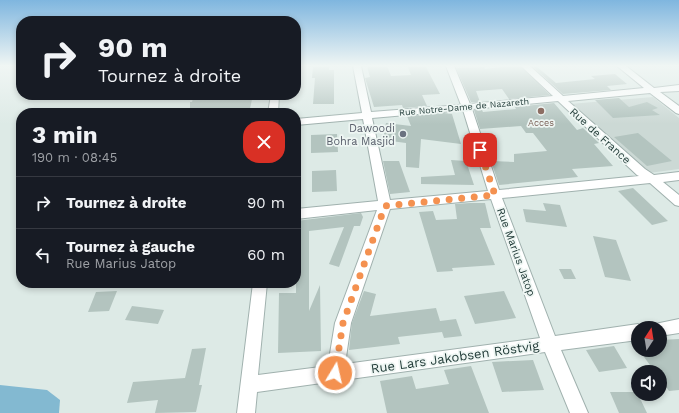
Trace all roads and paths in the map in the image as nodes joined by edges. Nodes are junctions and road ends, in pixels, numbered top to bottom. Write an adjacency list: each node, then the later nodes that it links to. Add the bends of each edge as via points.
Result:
1 (361, 85): 10 (street)
2 (458, 85): 8 (street, Rue Marius Jatop)
3 (545, 85): 7 (street, Rue de France)
4 (646, 85): 6 (street)
5 (679, 88): 6 (street, Rue Notre-Dame de Nazareth)
6 (652, 90): 7 (street, Rue Notre-Dame de Nazareth); 9 (street)
7 (560, 99): 8 (street, Rue Notre-Dame de Nazareth); 13 (street, Rue de France, via 640,172)
8 (466, 106): 10 (street, Rue Notre-Dame de Nazareth); 14 (street, Rue Marius Jatop)
9 (679, 111)
10 (368, 116): 11 (street, Rue Notre-Dame de Nazareth); 16 (street)
11 (301, 122)
12 (679, 176): 13 (street)
13 (653, 180): 14 (street); 15 (street, Rue de France)
14 (495, 195): 16 (street); 22 (street, Rue Marius Jatop)
15 (679, 202)
16 (385, 206): 17 (street); 23 (street, via 343,323)
17 (301, 214)
18 (259, 288): 24 (street)
19 (679, 326): 20 (street)
20 (667, 328)
21 (631, 333): 22 (street, Rue Lars Jakobsen Röstvig)
22 (550, 344): 23 (street, Rue Lars Jakobsen Röstvig); 26 (street, Rue Marius Jatop)
23 (335, 373): 24 (street, Rue Lars Jakobsen Röstvig)
24 (249, 385): 25 (street)
25 (246, 413)
26 (578, 413)

